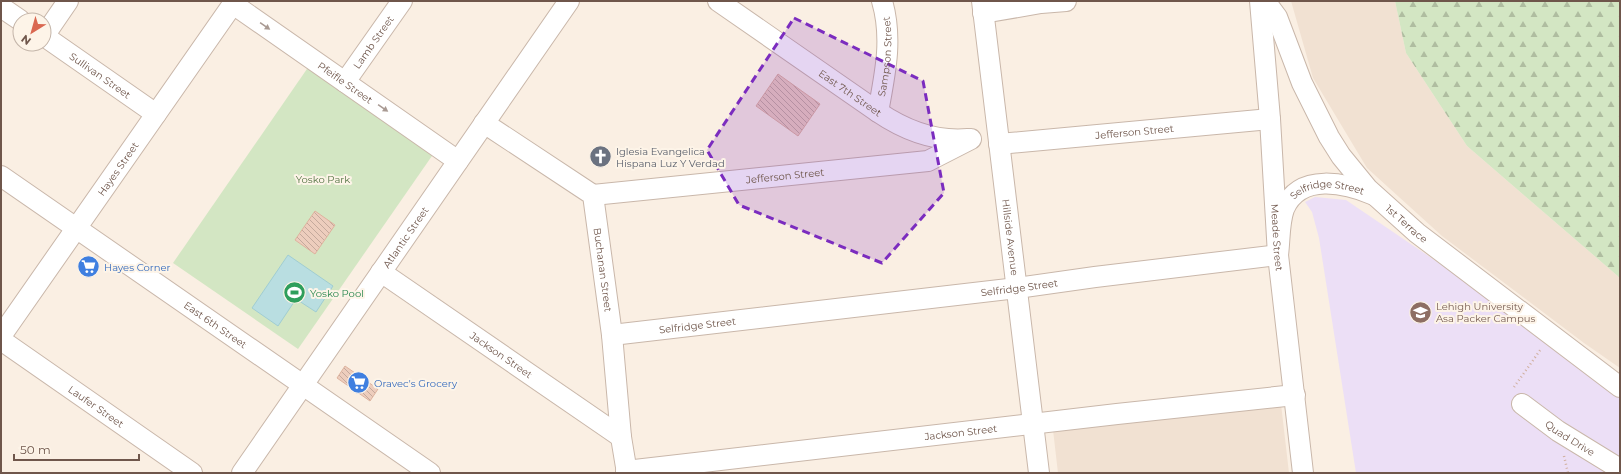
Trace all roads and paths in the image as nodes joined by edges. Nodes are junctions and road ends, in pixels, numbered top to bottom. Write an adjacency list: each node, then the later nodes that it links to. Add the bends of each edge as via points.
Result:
1 (68, 1): 13 (street)
2 (402, 1): 15 (street, Lamb Street)
3 (569, 1): 19 (street, Atlantic Street)
4 (718, 1): 16 (street, East 7th Street)
5 (882, 1): 16 (street, Sampson Street, via 887,22 888,62)
6 (1066, 1): 11 (street)
7 (1260, 1): 18 (street, Meade Street)
8 (1265, 1): 25 (street, 1st Terrace, via 1278,17 1302,82 1328,137)
9 (234, 2): 15 (street, Pfeifle Street, one-way to 15); 17 (street, Hayes Street)
10 (1, 7): 12 (street)
11 (982, 7): 21 (street, Hillside Avenue)
12 (12, 15)
13 (52, 24)
14 (52, 42): 17 (street, Sullivan Street)
15 (345, 82): 22 (street, Pfeifle Street, one-way to 22)
16 (878, 112): 20 (street, East 7th Street, via 901,126 928,137)
17 (156, 114): 26 (street, Hayes Street)
18 (1270, 120): 21 (street, Jefferson Street); 27 (street, Meade Street)
19 (484, 123): 22 (street, Atlantic Street); 24 (street)
20 (971, 139): 21 (street, East 7th Street); 24 (street, Jefferson Street, via 928,161)
21 (999, 140): 29 (street, Hillside Avenue)
22 (458, 161): 28 (street, Atlantic Street)
23 (1, 176): 26 (street, East 6th Street)
24 (593, 195): 30 (street, Buchanan Street)
25 (1374, 195): 27 (street, Selfridge Street, via 1356,187 1337,183 1319,184 1297,192 1284,210); 35 (street, 1st Terrace, via 1417,233)
26 (76, 228): 31 (street, Hayes Street); 34 (street, East 6th Street)
27 (1278, 255): 29 (street, Selfridge Street); 36 (street, Meade Street)
28 (381, 272): 34 (street, Atlantic Street); 39 (street, Jackson Street)
29 (1017, 288): 30 (street, Selfridge Street); 38 (street, Hillside Avenue)
30 (612, 335): 39 (street, Buchanan Street)
31 (1, 336)
32 (1, 340): 43 (street, Laufer Street)
33 (1543, 346): 37 (path, via 1509,395)
34 (302, 385): 44 (street, Atlantic Street); 45 (street, East 6th Street)
35 (1620, 387)
36 (1295, 395): 38 (street, Jackson Street); 47 (street, Meade Street)
37 (1522, 404): 41 (street, Quad Drive, via 1558,431)
38 (1033, 424): 42 (street, Jackson Street); 46 (street, Hillside Avenue)
39 (621, 437): 42 (street, Buchanan Street)
40 (1564, 458): 48 (path)
41 (1620, 469)
42 (626, 472)
43 (192, 473)
44 (242, 473)
45 (430, 473)
46 (1039, 473)
47 (1303, 473)
48 (1568, 473)

